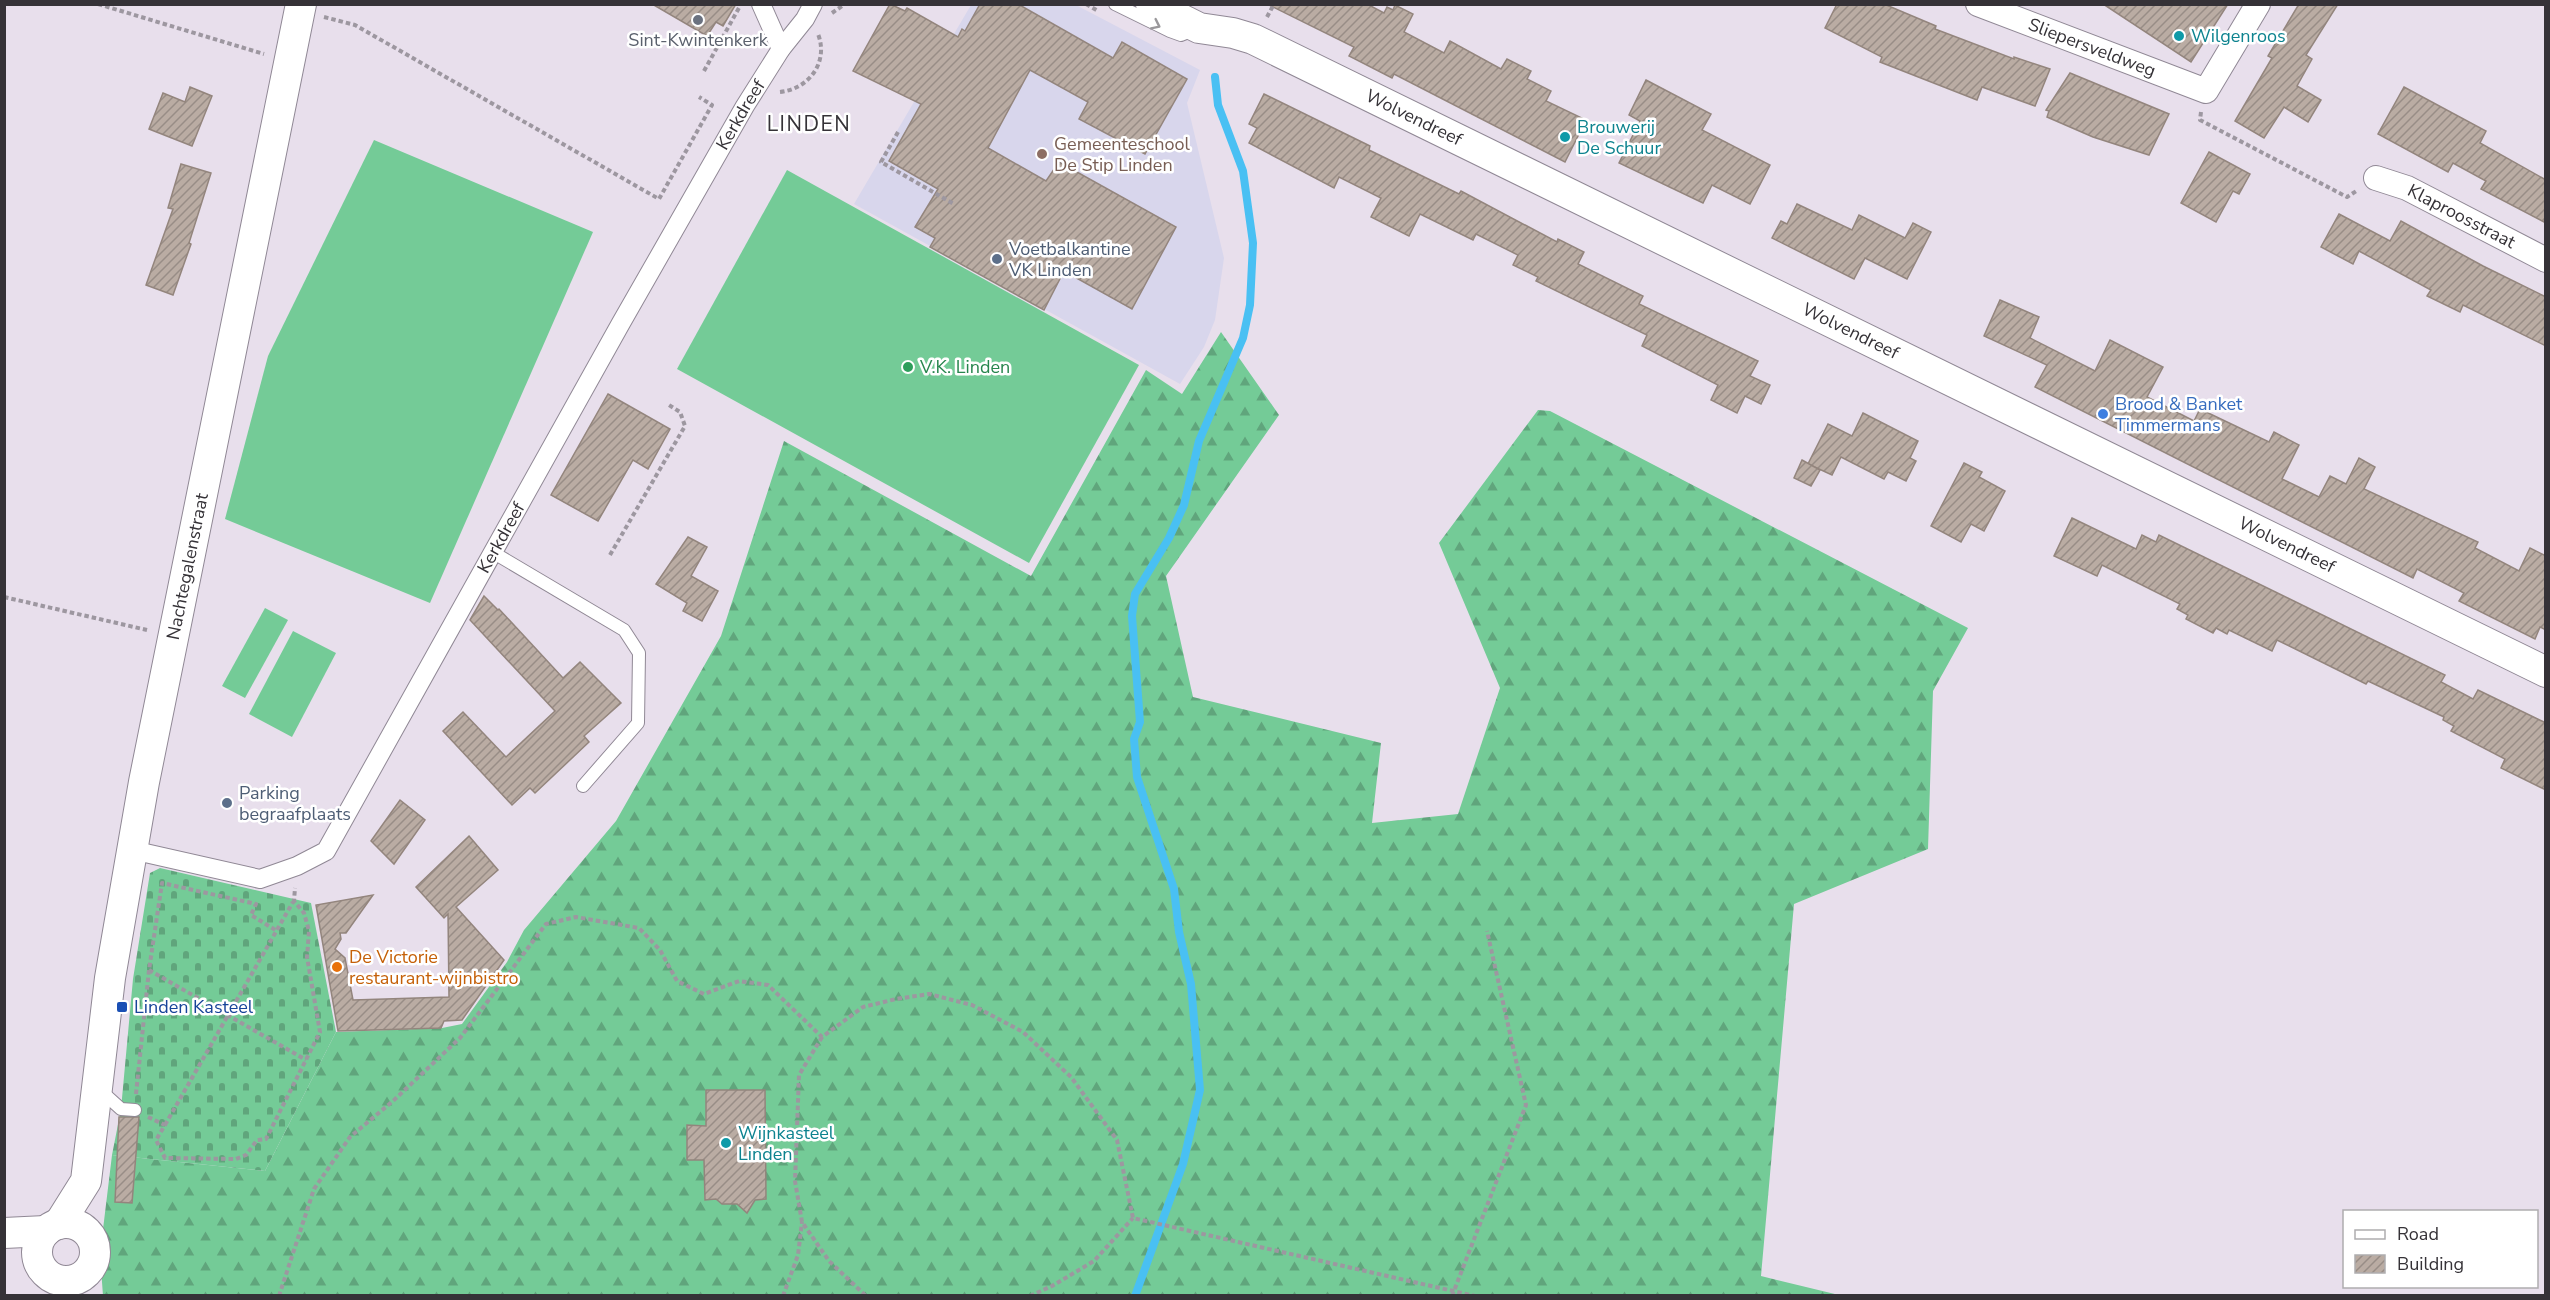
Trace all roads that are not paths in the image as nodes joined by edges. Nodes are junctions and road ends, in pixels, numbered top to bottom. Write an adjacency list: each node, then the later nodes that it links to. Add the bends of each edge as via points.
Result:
1 (761, 4): 9 (street)
2 (813, 4): 9 (street, Kerkdreef)
3 (1115, 4): 8 (lane, one-way to 8, via 1181,35)
4 (1150, 4): 8 (street, Wolvendreef)
5 (1978, 4): 6 (street, Sliepersveldweg, via 2206,91)
6 (2258, 4)
7 (311, 10): 15 (street, Nachtegalenstraat, via 290,60)
8 (1191, 16): 13 (street, Wolvendreef, via 1253,39 1486,151)
9 (781, 49): 12 (street, Kerkdreef, via 745,106)
10 (2376, 178): 11 (street, Klaproosstraat, via 2407,188)
11 (2546, 260)
12 (494, 553): 14 (lane, via 624,630 639,653 638,723); 15 (street, Kerkdreef, via 326,851 260,879)
13 (2546, 672)
14 (583, 786)
15 (132, 850): 16 (street, Nachtegalenstraat, via 110,978)
16 (97, 1088): 17 (lane, via 121,1109); 18 (street, Nachtegalenstraat, via 92,1133 98,1200)
17 (135, 1110)
18 (64, 1228): 19 (street); 21 (street, Nachtegalenstraat, via 39,1242 37,1253); 22 (street, via 95,1249)
19 (4, 1233)
20 (4, 1247): 21 (street)
21 (53, 1281): 22 (street, via 76,1279)
22 (92, 1283)

